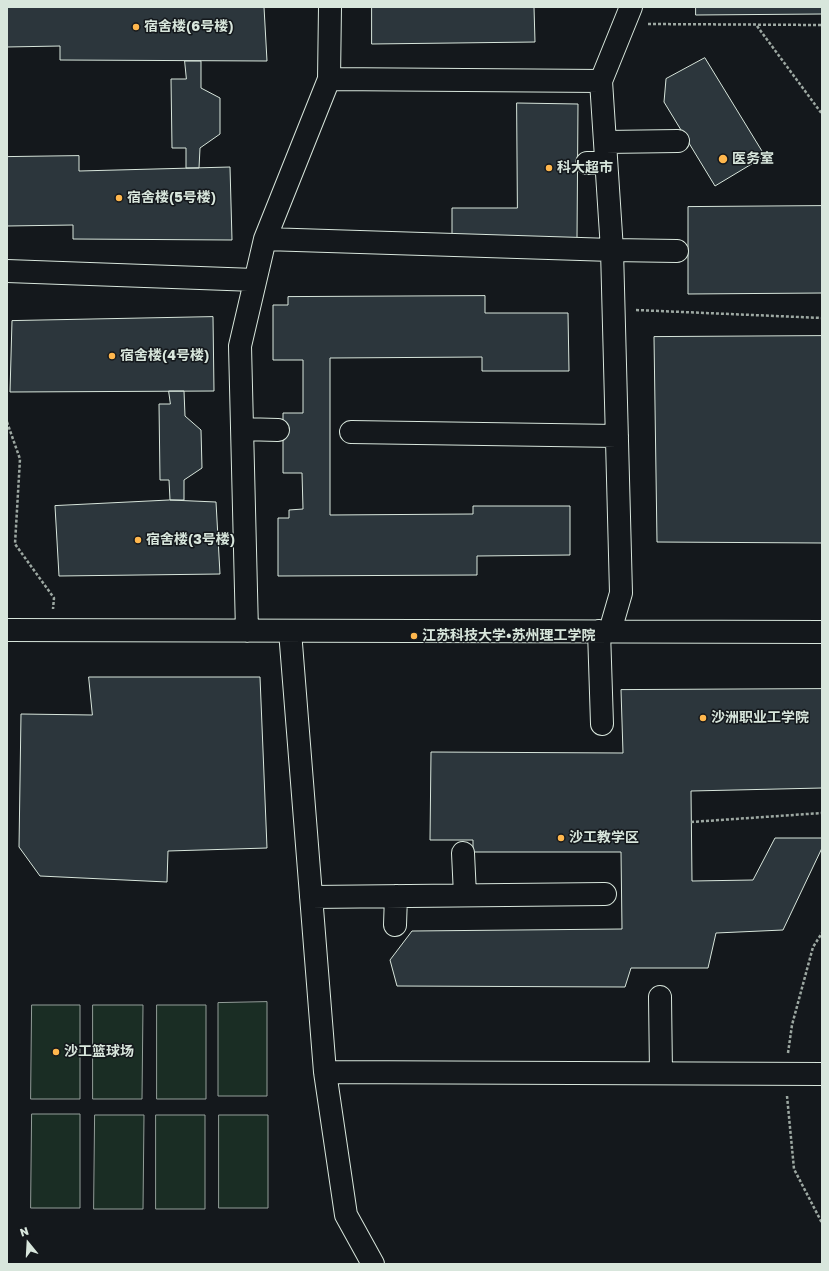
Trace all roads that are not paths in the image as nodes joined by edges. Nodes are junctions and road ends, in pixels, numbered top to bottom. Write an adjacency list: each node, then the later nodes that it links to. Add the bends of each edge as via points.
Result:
1 (330, 7): 3 (street)
2 (627, 16): 4 (street)
3 (328, 79): 4 (street); 7 (street)
4 (601, 81): 6 (street)
5 (678, 141): 6 (street)
6 (599, 156): 8 (street)
7 (265, 239): 8 (street, via 544,244); 11 (street)
8 (612, 250): 9 (street); 15 (street)
9 (676, 251)
10 (7, 271): 11 (street)
11 (255, 280): 12 (street, via 240,346)
12 (242, 429): 13 (street); 17 (street)
13 (278, 430)
14 (351, 432): 15 (street)
15 (617, 436): 19 (street, via 621,593)
16 (7, 630): 17 (street)
17 (247, 631): 18 (street)
18 (290, 631): 19 (street); 26 (street)
19 (605, 631): 20 (street); 21 (street)
20 (822, 632)
21 (602, 724)
22 (464, 853): 24 (street)
23 (604, 894): 24 (street)
24 (465, 895): 25 (street)
25 (396, 896): 26 (street); 27 (street)
26 (311, 897): 29 (street)
27 (395, 925)
28 (660, 996): 30 (street)
29 (325, 1072): 30 (street); 32 (street, via 346,1215)
30 (661, 1073): 31 (street)
31 (822, 1074)
32 (373, 1264)

